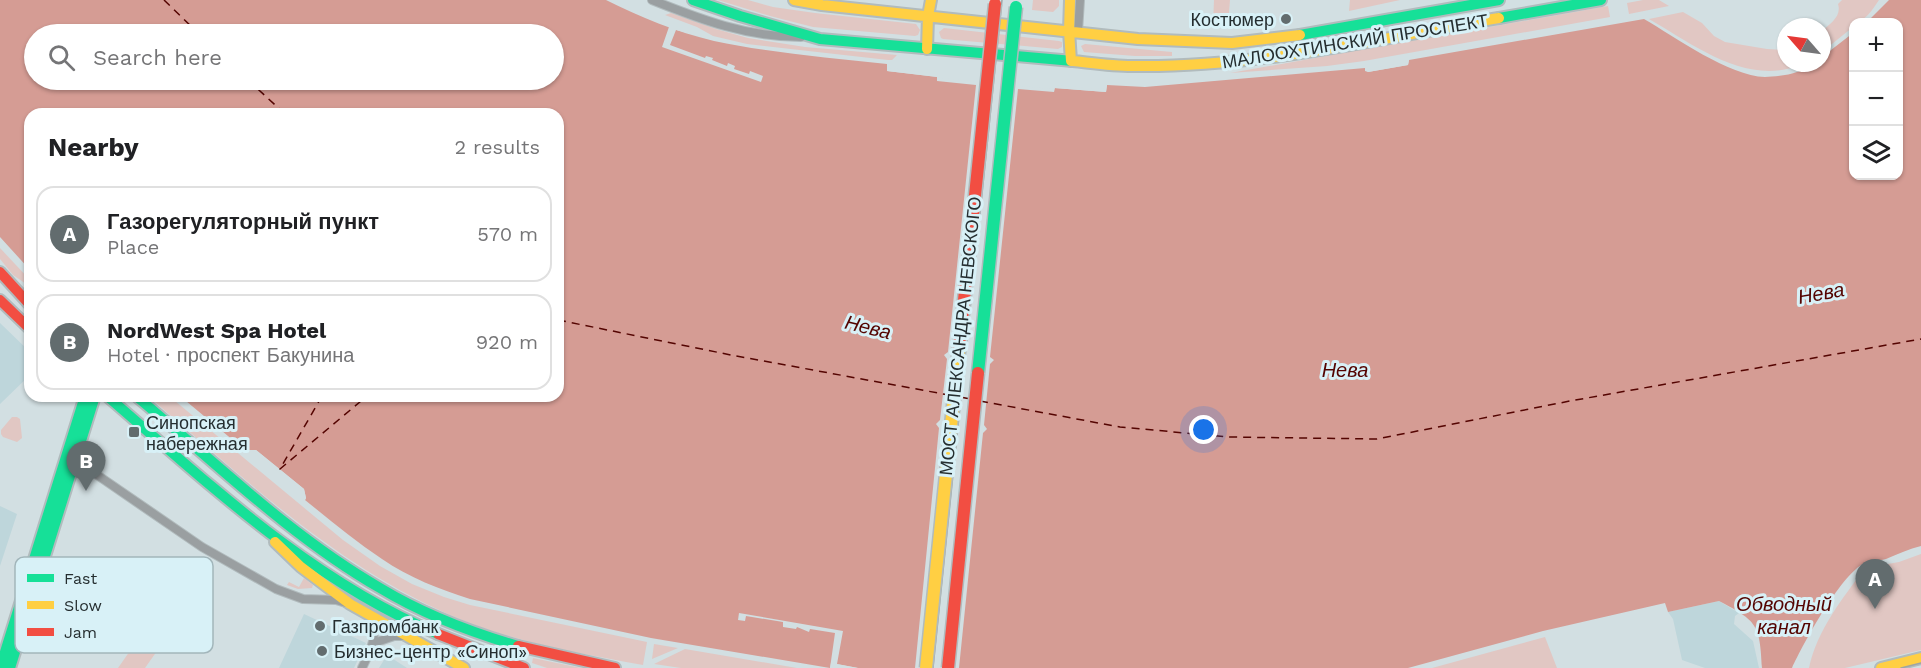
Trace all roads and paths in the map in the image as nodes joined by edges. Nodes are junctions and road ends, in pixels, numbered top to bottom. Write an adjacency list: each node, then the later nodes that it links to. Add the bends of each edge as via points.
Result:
1 (652, 0): 13 (street, via 700,20 750,33)
2 (693, 0): 13 (main road, МАЛООХТИНСКИЙ ПРОСПЕКТ)
3 (794, 0): 11 (main road, МАЛООХТИНСКИЙ ПРОСПЕКТ)
4 (931, 0): 11 (main road)
5 (1070, 0): 12 (main road)
6 (1080, 0): 12 (street)
7 (1499, 0): 12 (main road, МАЛООХТИНСКИЙ ПРОСПЕКТ, via 1232,43)
8 (1601, 0): 15 (main road, МАЛООХТИНСКИЙ ПРОСПЕКТ, via 1268,58 1131,66)
9 (995, 2): 41 (main road, МОСТ АЛЕКСАНДРА НЕВСКОГО, bridge)
10 (1016, 3): 42 (main road, МОСТ АЛЕКСАНДРА НЕВСКОГО, bridge)
11 (932, 16): 12 (main road, МАЛООХТИНСКИЙ ПРОСПЕКТ); 14 (main road)
12 (1074, 32): 15 (main road)
13 (814, 38): 14 (main road, МАЛООХТИНСКИЙ ПРОСПЕКТ)
14 (927, 49): 15 (main road, МАЛООХТИНСКИЙ ПРОСПЕКТ)
15 (1071, 61)
16 (0, 272): 17 (main road)
17 (24, 298)
18 (0, 300): 19 (main road)
19 (24, 323)
20 (84, 402): 24 (main road)
21 (93, 402): 24 (main road)
22 (114, 402): 25 (main road)
23 (143, 402): 40 (main road, via 287,524 378,587 435,616 497,640)
24 (70, 461): 26 (main road); 27 (main road); 28 (street, via 87,468 216,556 276,589 303,599)
25 (267, 532): 28 (main road, via 301,567); 39 (main road, via 346,586 405,619)
26 (38, 557)
27 (42, 557)
28 (350, 604): 29 (main road)
29 (372, 616): 31 (main road); 32 (street)
30 (15, 624): 35 (main road)
31 (407, 637): 32 (street, via 394,636); 38 (main road)
32 (374, 643): 37 (street)
33 (15, 651): 36 (main road)
34 (1921, 658): 43 (main road)
35 (0, 668)
36 (10, 668)
37 (362, 668)
38 (464, 668)
39 (524, 668)
40 (615, 668)
41 (926, 668)
42 (948, 668)
43 (1881, 668)

